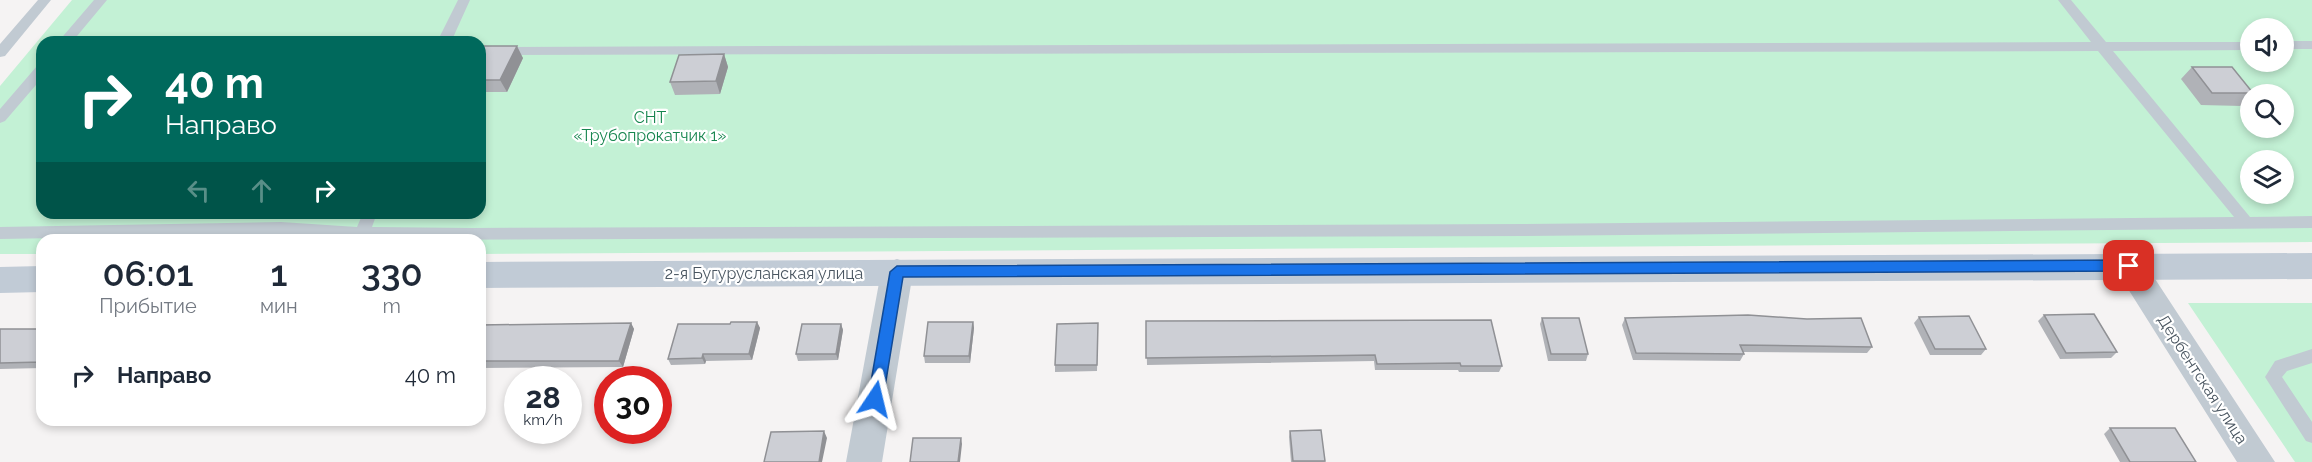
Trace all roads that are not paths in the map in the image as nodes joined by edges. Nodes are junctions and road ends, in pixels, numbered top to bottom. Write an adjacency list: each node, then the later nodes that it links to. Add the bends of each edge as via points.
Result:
1 (45, 0): 12 (lane)
2 (101, 0): 5 (lane)
3 (464, 0): 6 (lane)
4 (2064, 0): 9 (lane)
5 (70, 36)
6 (447, 36)
7 (2294, 45): 8 (lane)
8 (2312, 45)
9 (2102, 46): 10 (lane); 11 (lane); 16 (lane)
10 (2240, 46)
11 (486, 51)
12 (0, 53)
13 (36, 76): 14 (lane)
14 (0, 118)
15 (367, 219): 20 (lane)
16 (2246, 222): 17 (lane); 21 (lane)
17 (2312, 222)
18 (0, 233): 19 (lane, via 281,228)
19 (340, 234)
20 (361, 234)
21 (486, 235)
22 (2129, 266): 23 (street, 2-я Бугурусланская улица); 24 (street, 2-я Бугурусланская улица); 31 (street, Дербентская улица)
23 (2312, 266)
24 (897, 272): 25 (street, 2-я Бугурусланская улица); 30 (street)
25 (486, 275)
26 (36, 279): 27 (street)
27 (0, 280)
28 (2312, 356): 29 (lane, via 2281,366 2273,377)
29 (2312, 436)
30 (864, 462)
31 (2257, 462)

